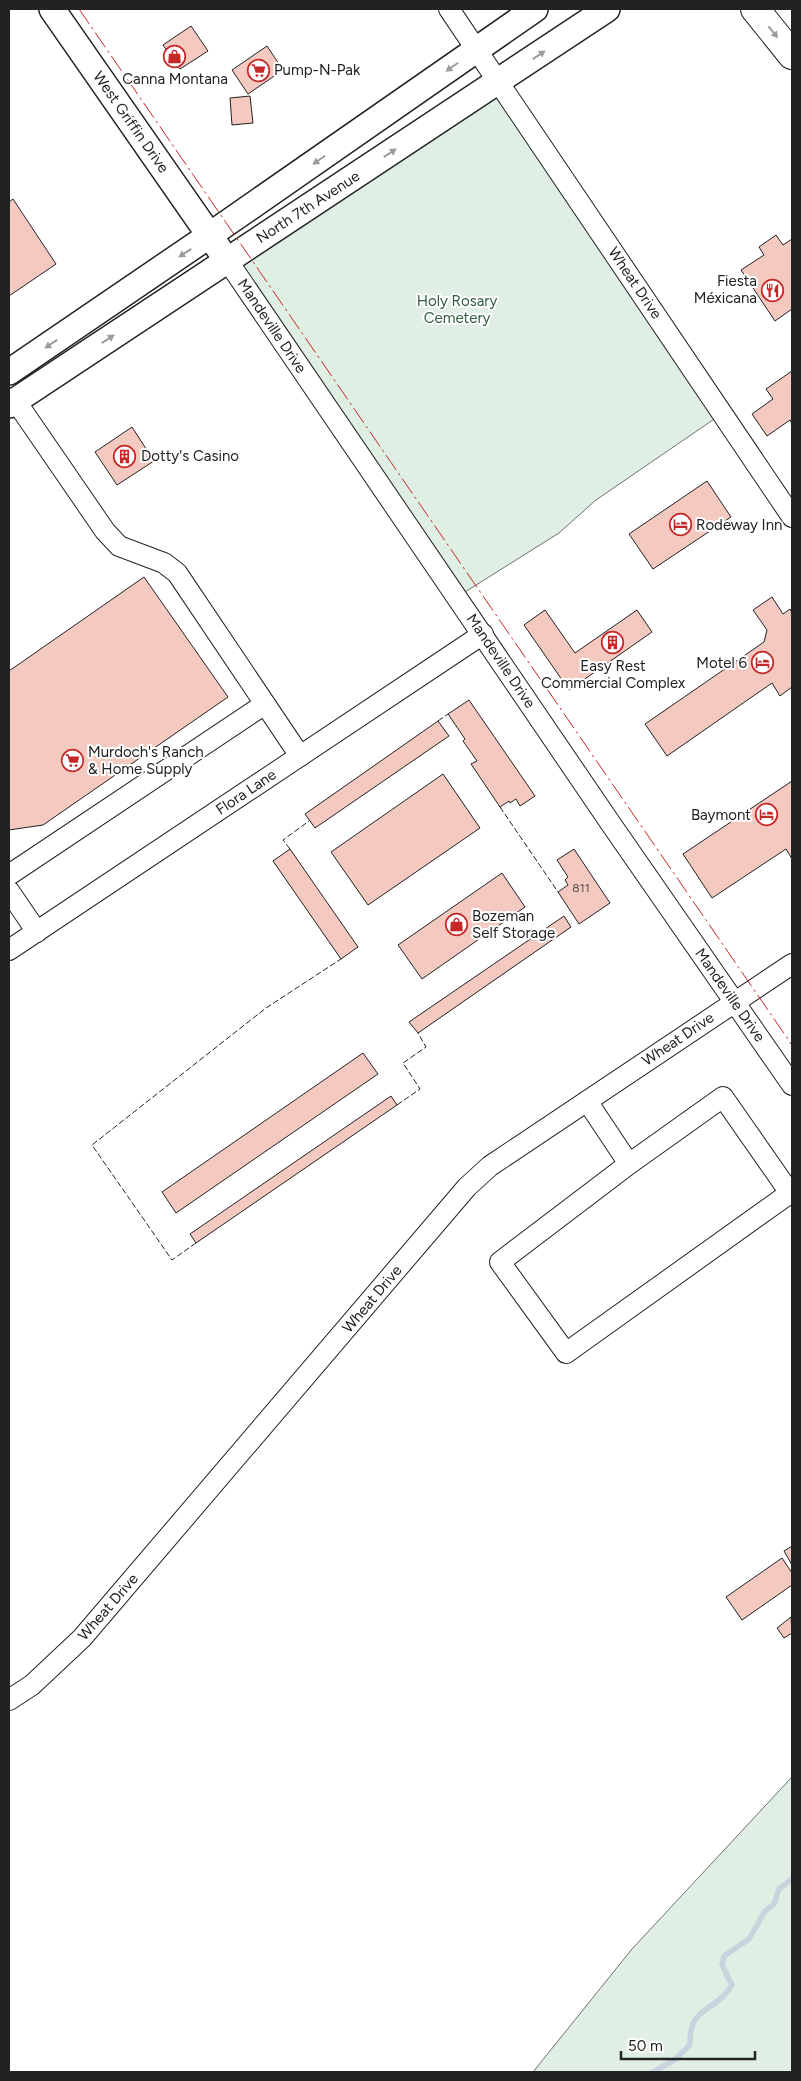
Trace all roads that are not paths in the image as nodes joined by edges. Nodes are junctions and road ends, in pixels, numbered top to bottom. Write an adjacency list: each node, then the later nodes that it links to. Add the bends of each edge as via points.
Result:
1 (52, 9): 9 (main road, West Griffin Drive)
2 (449, 9): 6 (street, Wheat Drive)
3 (535, 9): 6 (main road, North 7th Avenue)
4 (607, 9): 8 (main road, North 7th Avenue, one-way to 4)
5 (754, 9): 7 (highway, one-way to 7)
6 (477, 50): 8 (street, Wheat Drive); 9 (main road, North 7th Avenue, one-way to 9)
7 (792, 55)
8 (499, 82): 10 (main road, North 7th Avenue, one-way to 8); 13 (street, Wheat Drive)
9 (210, 235): 10 (main road, Mandeville Drive); 11 (main road, North 7th Avenue, one-way to 11)
10 (227, 260): 12 (main road, North 7th Avenue, one-way to 10); 14 (street, Mandeville Drive)
11 (9, 372)
12 (12, 402): 15 (street, via 119,546 164,563 177,573)
13 (792, 517)
14 (483, 634): 16 (street, Flora Lane); 22 (street, Mandeville Drive)
15 (265, 704): 16 (street); 17 (street)
16 (300, 756): 19 (street, Flora Lane)
17 (9, 875)
18 (9, 891): 19 (street)
19 (37, 932): 20 (street, Flora Lane)
20 (9, 950)
21 (792, 964): 22 (street, Wheat Drive)
22 (734, 1001): 23 (street, Mandeville Drive); 24 (street, Wheat Drive)
23 (792, 1085)
24 (587, 1101): 25 (street); 26 (street, Wheat Drive, via 490,1166 467,1187 82,1638 32,1685)
25 (629, 1164): 25 (street, via 723,1097 790,1193 566,1353 500,1262)
26 (9, 1700)

